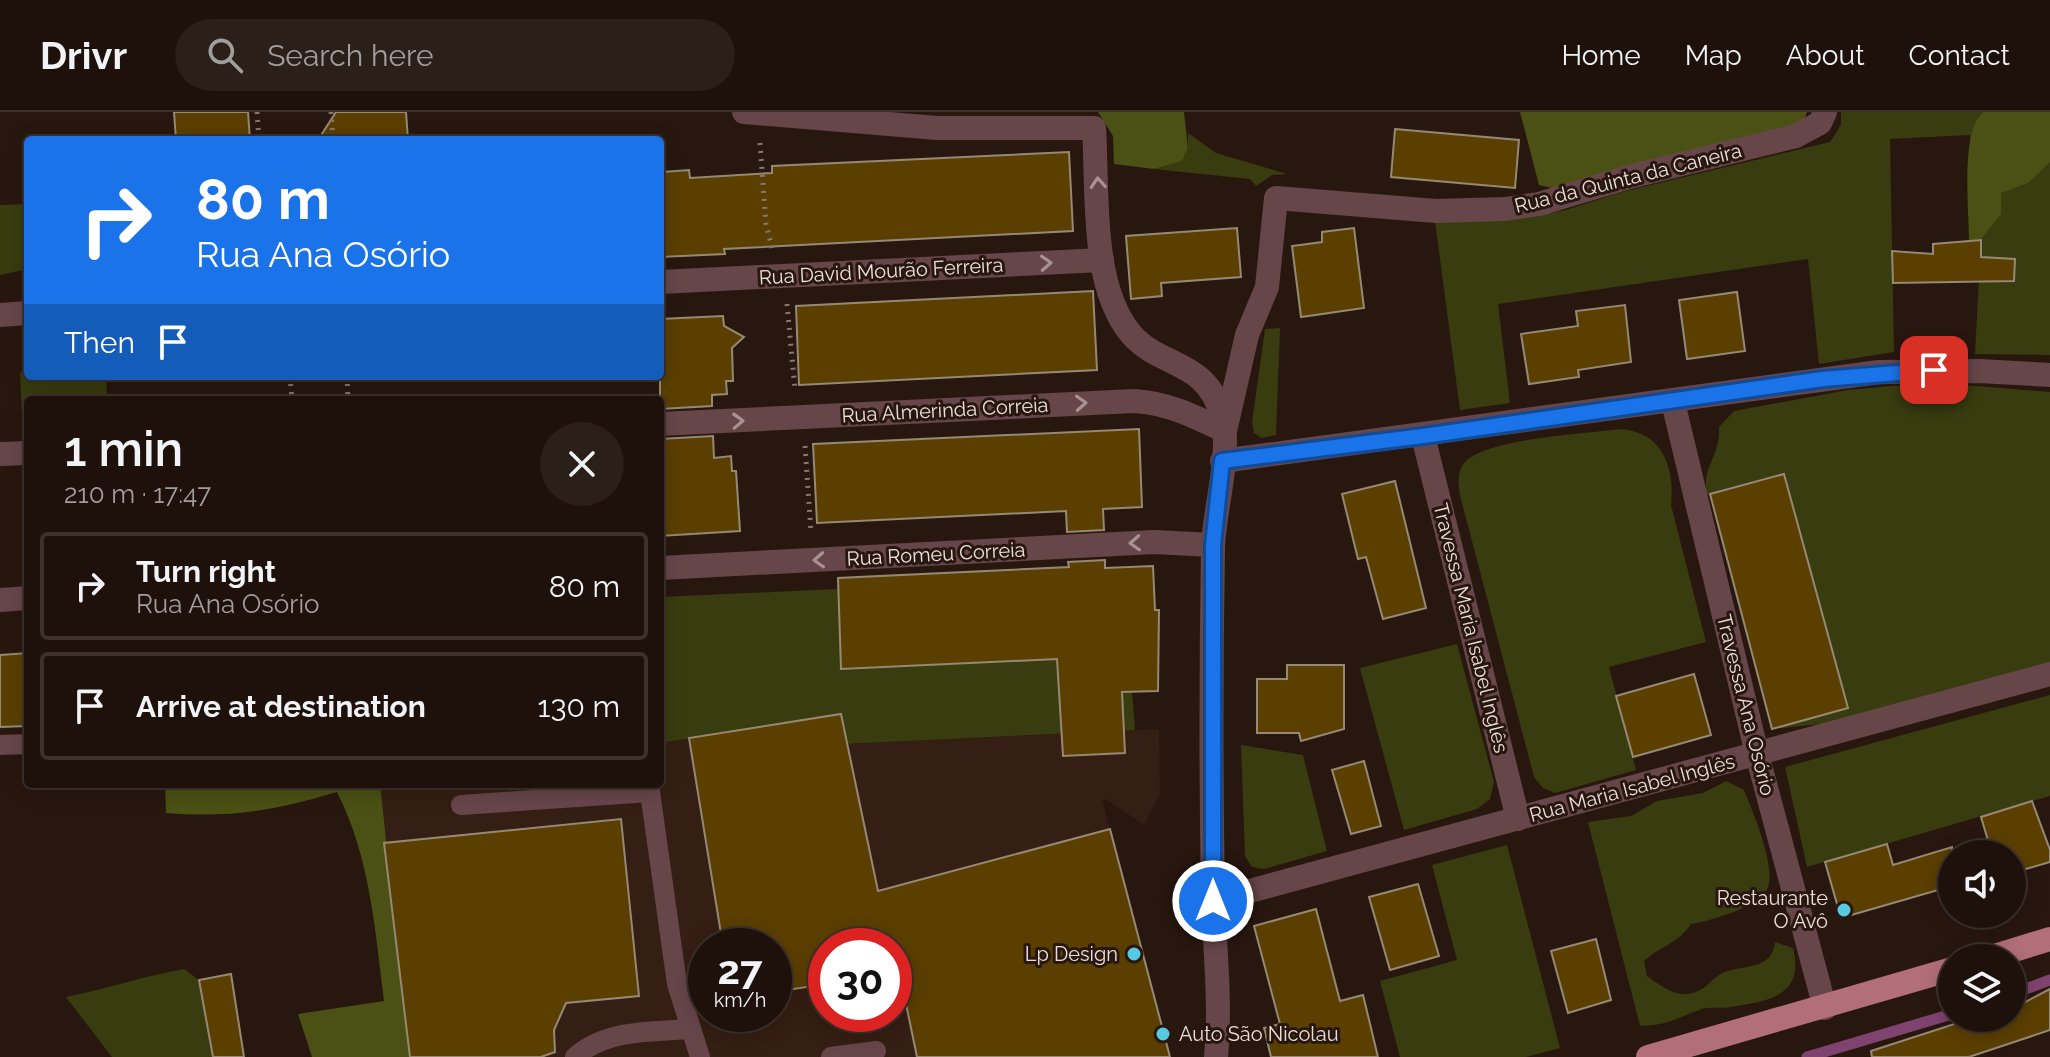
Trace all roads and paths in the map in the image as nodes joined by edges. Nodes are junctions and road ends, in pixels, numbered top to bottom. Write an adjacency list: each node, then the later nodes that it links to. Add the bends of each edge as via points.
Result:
1 (257, 112): 5 (path)
2 (331, 112): 6 (path)
3 (1825, 112): 16 (street, Rua da Quinta da Caneira, via 1820,123 1796,136 1539,204 1436,211 1276,198 1267,287 1247,335)
4 (751, 113): 7 (street, one-way to 4, via 1094,128 937,128); 8 (path, via 766,224)
5 (259, 136)
6 (333, 136)
7 (1102, 260): 8 (street, Rua David Mourão Ferreira, one-way to 7); 16 (street, via 1120,319 1133,336 1193,371 1217,401)
8 (779, 276): 9 (street, Rua David Mourão Ferreira); 14 (path, via 788,305 794,385)
9 (664, 282)
10 (24, 313): 11 (street)
11 (0, 315)
12 (2050, 375): 13 (street, via 1879,372)
13 (1673, 402): 17 (street); 29 (street, Travessa Ana Osório)
14 (803, 418): 15 (street, Rua Almerinda Correia, one-way to 14); 16 (street, Rua Almerinda Correia, one-way to 16, via 1134,401 1172,407); 22 (path)
15 (664, 424)
16 (1225, 431): 20 (street)
17 (1423, 436): 20 (street); 31 (street, Travessa Maria Isabel Inglês)
18 (24, 453): 19 (street)
19 (0, 454)
20 (1222, 461): 21 (street)
21 (1213, 545): 22 (street, Rua Romeu Correia, one-way to 22, via 1154,542); 32 (street)
22 (814, 561): 23 (street, Rua Romeu Correia)
23 (664, 568)
24 (24, 598): 25 (street)
25 (0, 600)
26 (2050, 674): 29 (street, Rua Maria Isabel Inglês)
27 (24, 744): 28 (lane)
28 (0, 745)
29 (1757, 754): 31 (street, Rua Maria Isabel Inglês); 36 (street, Travessa Ana Osório)
30 (461, 805): 38 (lane, via 650,792 671,952)
31 (1518, 819): 32 (street, Rua Maria Isabel Inglês)
32 (1213, 901): 37 (street)
33 (2050, 939): 34 (main road)
34 (2026, 946)
35 (1938, 973): 36 (main road)
36 (1825, 1008): 47 (main road)
37 (1219, 1010): 45 (street); 46 (street)
38 (688, 1017)
39 (688, 1029): 42 (lane, via 607,1038)
40 (692, 1032): 43 (lane)
41 (876, 1051): 44 (lane)
42 (575, 1057)
43 (700, 1057)
44 (831, 1057)
45 (1216, 1057)
46 (1233, 1057)
47 (1648, 1057)

